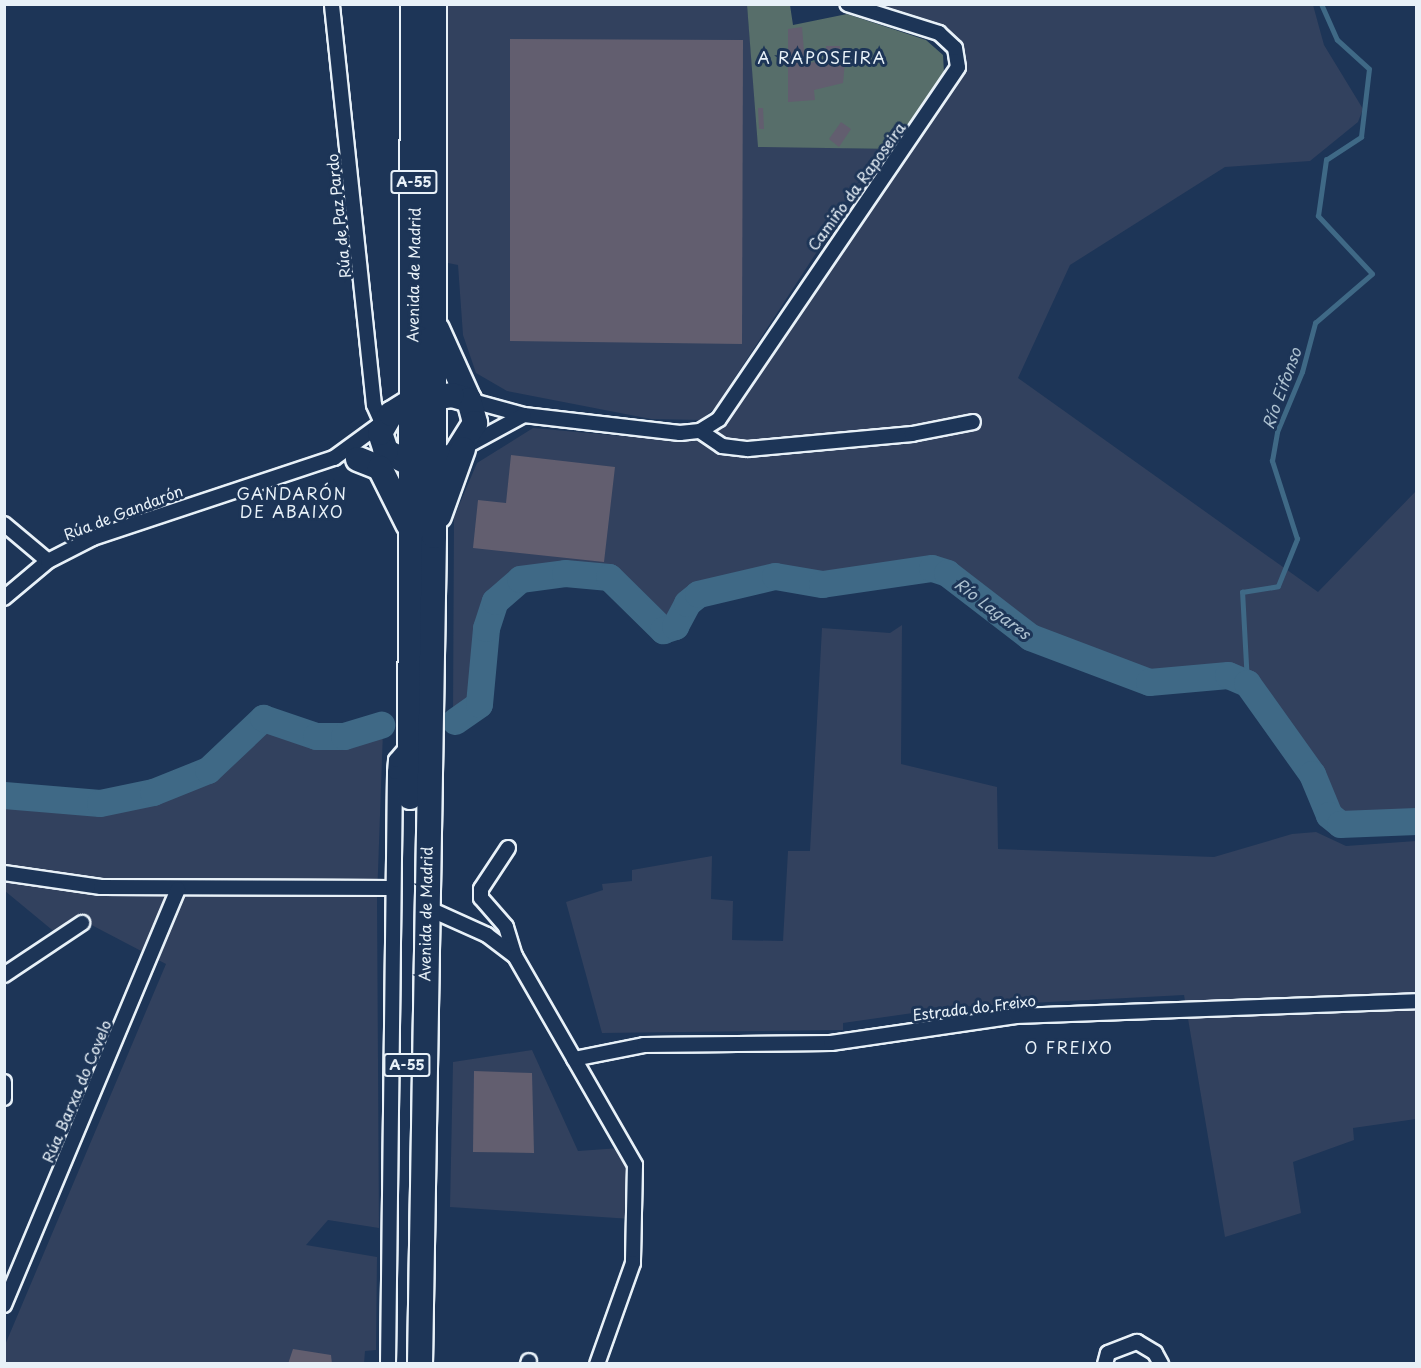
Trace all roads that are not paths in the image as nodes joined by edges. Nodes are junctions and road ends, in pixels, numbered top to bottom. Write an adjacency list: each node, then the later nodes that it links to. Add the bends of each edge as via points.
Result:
1 (332, 4): 12 (street, Rúa de Paz Pardo, via 374,405)
2 (413, 4): 6 (highway, Avenida de Madrid / A-55)
3 (434, 4): 5 (highway, Avenida de Madrid / A-55)
4 (847, 4): 11 (street, Camiño da Raposeira, via 939,33 955,48 958,66 719,419)
5 (433, 320): 7 (highway, Avenida de Madrid / A-55); 8 (highway)
6 (412, 359): 7 (highway, Avenida de Madrid / A-55); 12 (highway)
7 (422, 399): 8 (highway); 12 (highway, A-55); 12 (highway)
8 (470, 400): 9 (street); 13 (highway, via 475,423)
9 (524, 415): 11 (street); 13 (street)
10 (973, 422): 11 (street, via 912,434 748,449 722,446)
11 (700, 431)
12 (396, 446): 13 (highway); 14 (street, Rúa de Gandarón); 15 (street, Rúa de Gandarón); 16 (highway); 18 (highway, Avenida de Madrid / A-55)
13 (463, 449): 18 (highway)
14 (334, 458): 15 (street, Rúa de Gandarón); 19 (street, Rúa de Gandarón, via 179,505)
15 (358, 459): 16 (highway, via 380,468)
16 (391, 485): 18 (highway)
17 (4, 524): 19 (street)
18 (423, 536): 21 (highway, Avenida de Madrid / A-55); 26 (highway, Avenida de Madrid / A-55)
19 (48, 561): 20 (street, Rúa de Gandarón)
20 (4, 598)
21 (409, 745): 24 (street, via 396,760); 36 (highway, Avenida de Madrid / A-55)
22 (508, 848): 28 (street, via 481,889 481,898 506,927)
23 (4, 873): 25 (street, via 49,883)
24 (393, 888): 25 (street); 35 (street)
25 (178, 889): 34 (street, Rúa Barxa do Covelo)
26 (425, 907): 28 (street, via 488,935); 37 (highway, Avenida de Madrid / A-55)
27 (82, 923): 29 (street)
28 (515, 956): 31 (street)
29 (4, 975)
30 (1416, 1001): 31 (street, Estrada do Freixo, via 1016,1016 831,1044 644,1045)
31 (574, 1059): 38 (street, via 635,1166 633,1263)
32 (4, 1082): 33 (street)
33 (4, 1098)
34 (4, 1305)
35 (388, 1364)
36 (404, 1364)
37 (420, 1364)
38 (597, 1364)
39 (1105, 1364): 40 (street, via 1108,1353 1137,1342 1155,1353)
40 (1161, 1364)

